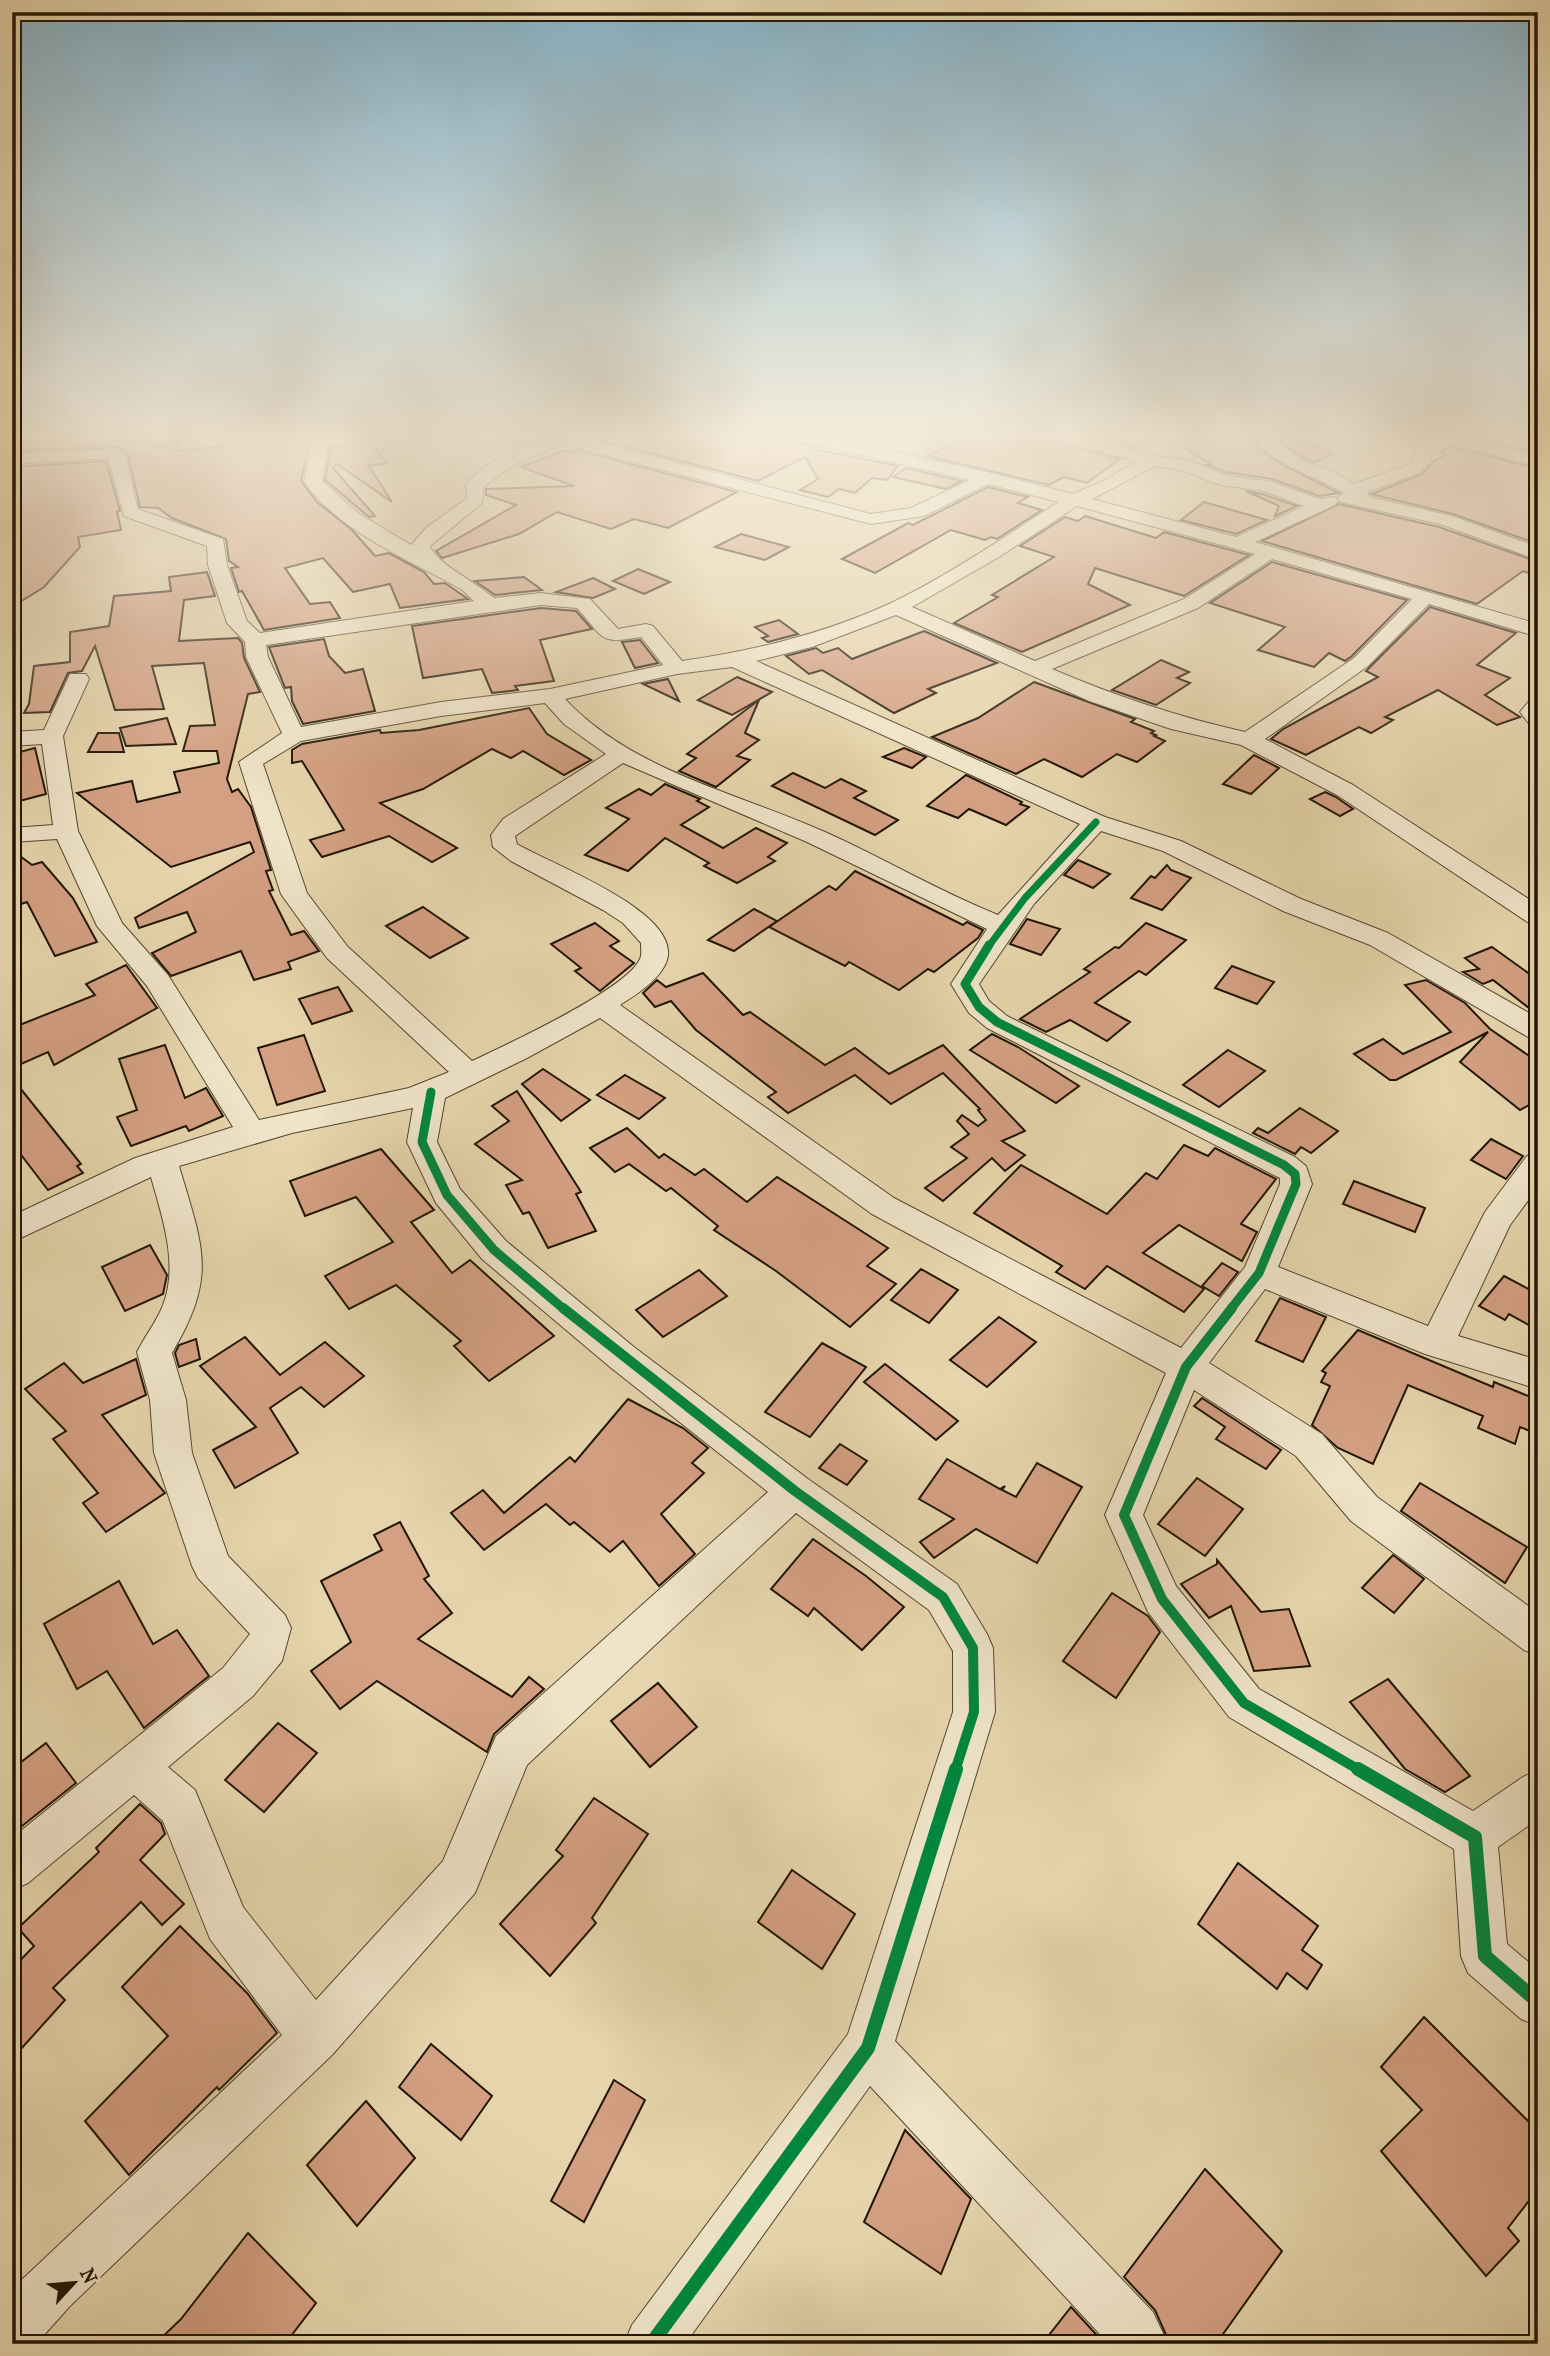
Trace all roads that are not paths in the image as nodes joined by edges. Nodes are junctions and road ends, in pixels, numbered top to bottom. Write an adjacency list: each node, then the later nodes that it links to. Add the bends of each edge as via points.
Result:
1 (215, 546): 14 (street, via 213,557 237,623)
2 (396, 546): 9 (street)
3 (420, 546): 9 (street)
4 (1003, 546): 12 (street)
5 (1250, 546): 7 (street)
6 (1516, 546): 8 (street)
7 (1271, 551): 10 (street); 17 (street, via 1181,608)
8 (1538, 554)
9 (426, 561): 11 (street, via 468,585)
10 (1426, 596): 13 (street); 25 (street, via 1361,662)
11 (490, 605): 14 (street); 16 (street, via 541,599 583,603 613,636 646,630)
12 (896, 608): 15 (street, via 805,643); 17 (street)
13 (1538, 631)
14 (255, 640): 22 (street, via 257,657)
15 (734, 660): 16 (street); 27 (street)
16 (677, 668): 19 (street)
17 (1033, 670): 25 (street, via 1179,724)
18 (78, 679): 23 (street)
19 (550, 696): 22 (street, via 441,709); 26 (street, via 559,708)
20 (1538, 705): 21 (street, via 1531,712)
21 (1538, 720)
22 (294, 735): 34 (street, via 251,762 294,894 337,952)
23 (52, 736): 24 (street); 28 (street)
24 (12, 739)
25 (1249, 740): 30 (street, via 1345,790)
26 (621, 754): 31 (street, via 814,836 888,870 952,907); 32 (street, via 512,824 503,835 505,847 526,862 601,898 636,920 654,940 654,959 642,974)
27 (1096, 822): 31 (street); 33 (street, via 1172,846 1292,905 1379,939)
28 (66, 831): 29 (street); 36 (street, via 110,926 158,981)
29 (12, 835)
30 (1538, 917)
31 (1004, 926): 40 (street, via 965,984 979,1007 997,1022 1295,1174 1296,1184)
32 (601, 1004): 34 (street); 42 (street, via 883,1206)
33 (1538, 1030)
34 (467, 1073): 35 (street)
35 (431, 1092): 36 (street); 44 (street, via 422,1142 447,1195 494,1250 622,1357)
36 (250, 1131): 37 (street)
37 (162, 1160): 39 (street); 46 (street, via 187,1276 182,1301 155,1352 168,1400 173,1453 212,1566 271,1628 268,1647 238,1682)
38 (1538, 1164): 41 (street, via 1496,1220)
39 (12, 1230)
40 (1259, 1273): 41 (street); 42 (street)
41 (1437, 1344): 43 (street)
42 (1186, 1367): 45 (street, via 1309,1445 1364,1509); 48 (street, via 1124,1515 1162,1599 1244,1703)
43 (1538, 1376)
44 (795, 1491): 51 (street, via 511,1751 459,1877); 52 (street, via 943,1597 973,1648 974,1712)
45 (1538, 1637)
46 (136, 1767): 49 (street); 51 (street, via 179,1807 226,1923)
47 (1538, 1792): 48 (street)
48 (1475, 1837): 50 (street, via 1485,1956)
49 (12, 1867)
50 (1538, 2003)
51 (315, 2038): 53 (street, via 51,2287)
52 (868, 2048): 54 (street); 55 (street, via 1134,2331)
53 (12, 2330)
54 (651, 2344)
55 (1141, 2344)

